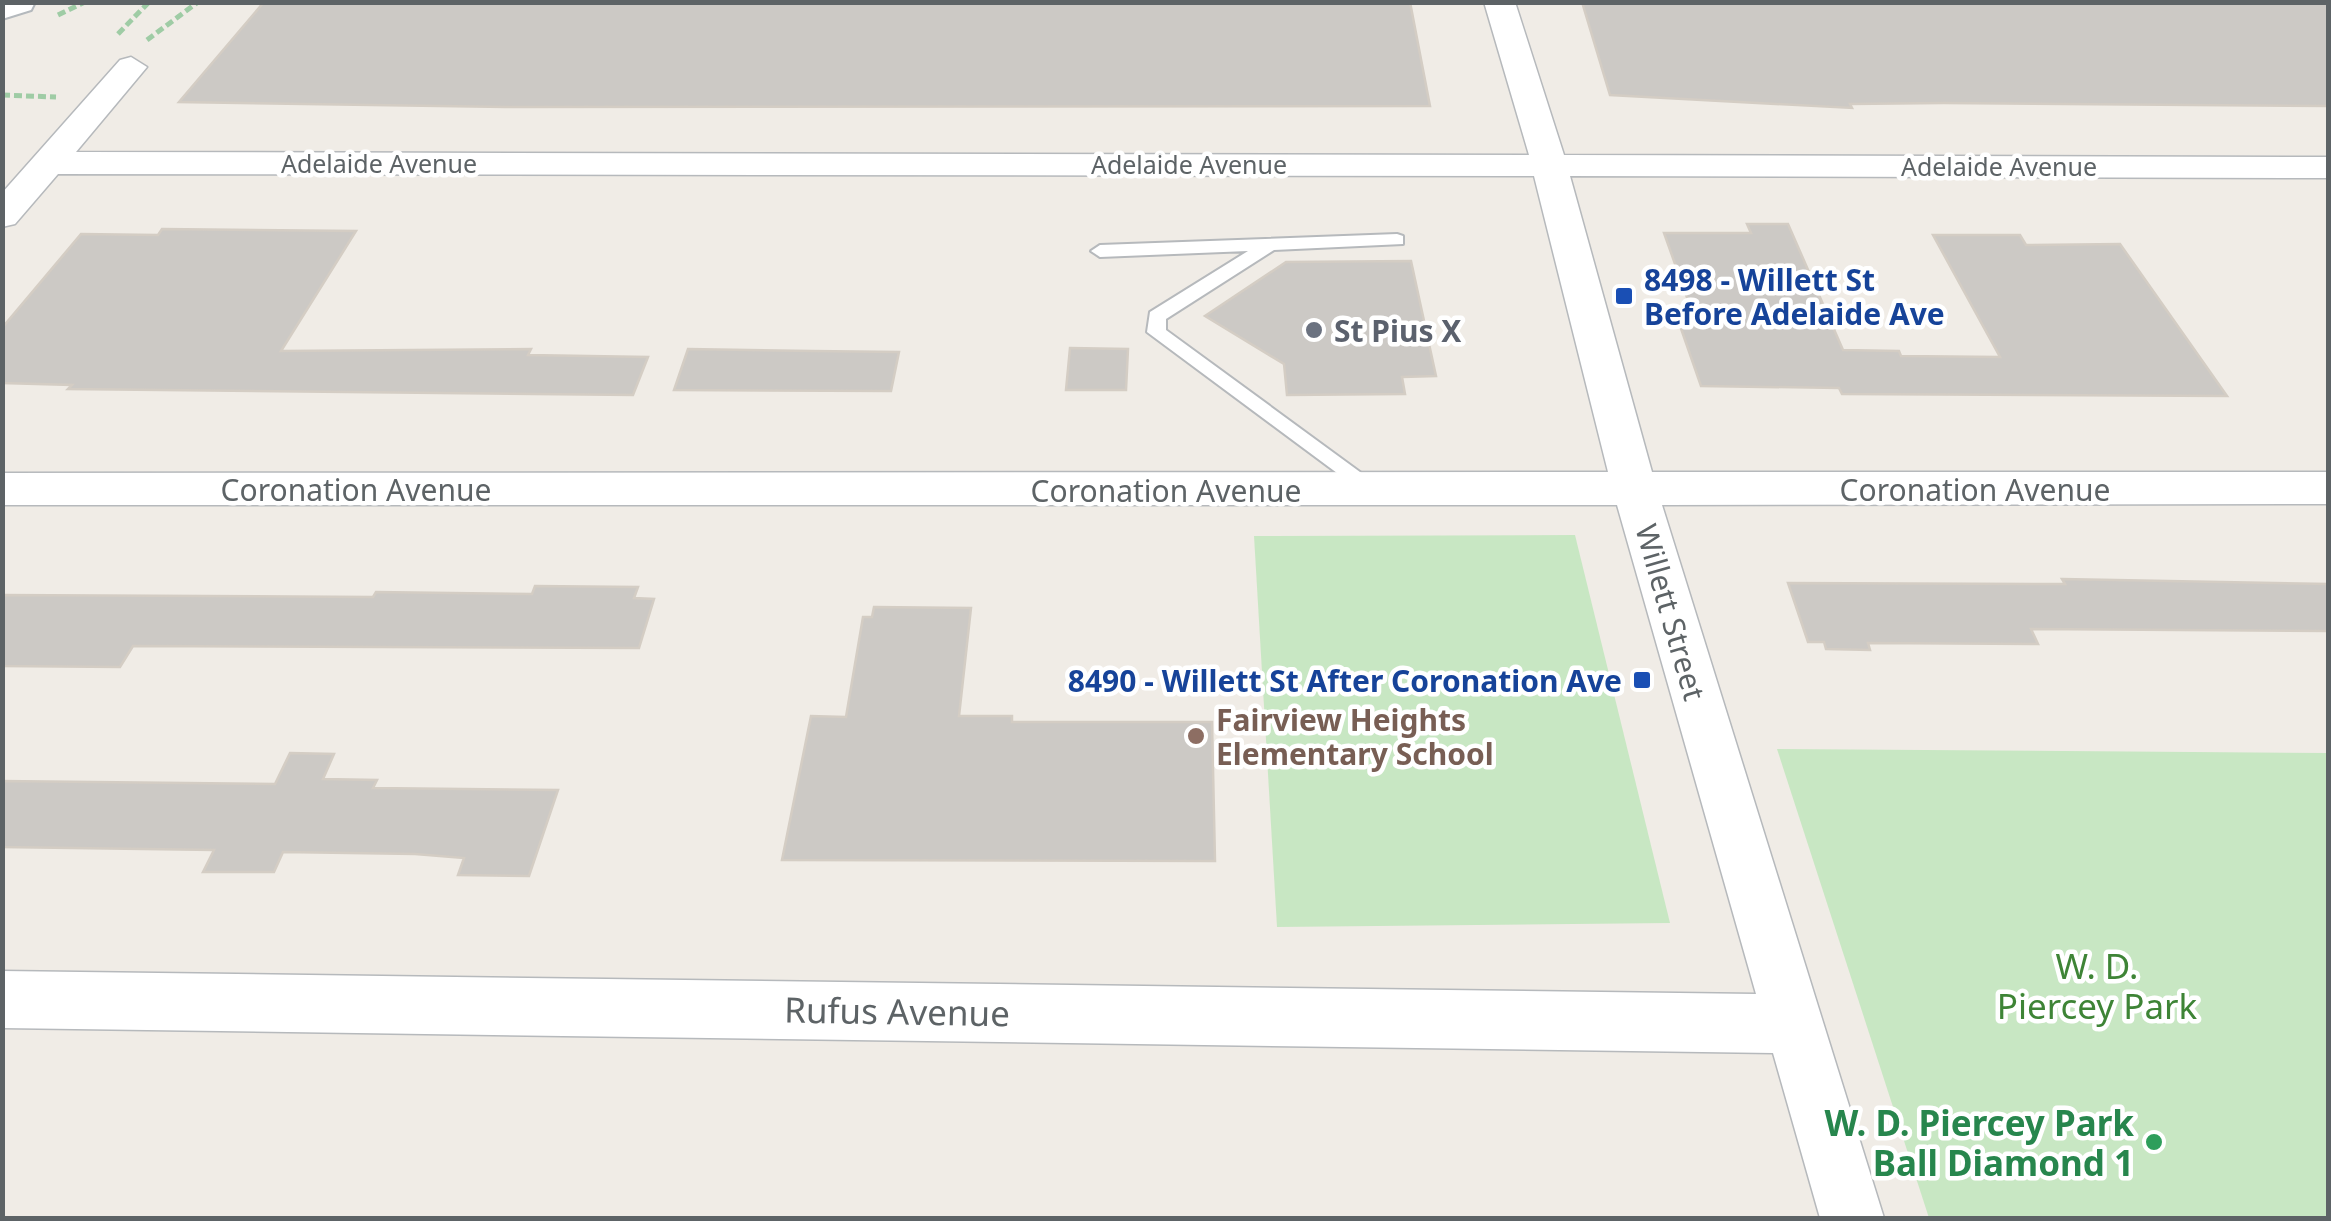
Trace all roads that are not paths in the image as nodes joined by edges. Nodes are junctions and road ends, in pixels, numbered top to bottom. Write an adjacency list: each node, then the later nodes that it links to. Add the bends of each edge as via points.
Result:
1 (18, 2): 3 (main road)
2 (1499, 2): 6 (street, Willett Street)
3 (2, 8)
4 (131, 67): 5 (street)
5 (50, 162): 6 (street, Adelaide Avenue); 8 (street)
6 (1549, 164): 7 (street, Adelaide Avenue); 15 (street, Willett Street)
7 (2328, 167)
8 (2, 216)
9 (1398, 240): 10 (lane)
10 (1270, 244): 11 (lane); 14 (lane, via 1157,316 1156,332)
11 (1100, 251)
12 (2328, 488): 15 (street, Coronation Avenue)
13 (2, 489): 14 (street, Coronation Avenue)
14 (1371, 490): 15 (street, Coronation Avenue)
15 (1635, 490): 17 (street, Willett Street)
16 (2, 999): 17 (street, Rufus Avenue)
17 (1792, 1024): 18 (street, Willett Street)
18 (1852, 1218)

